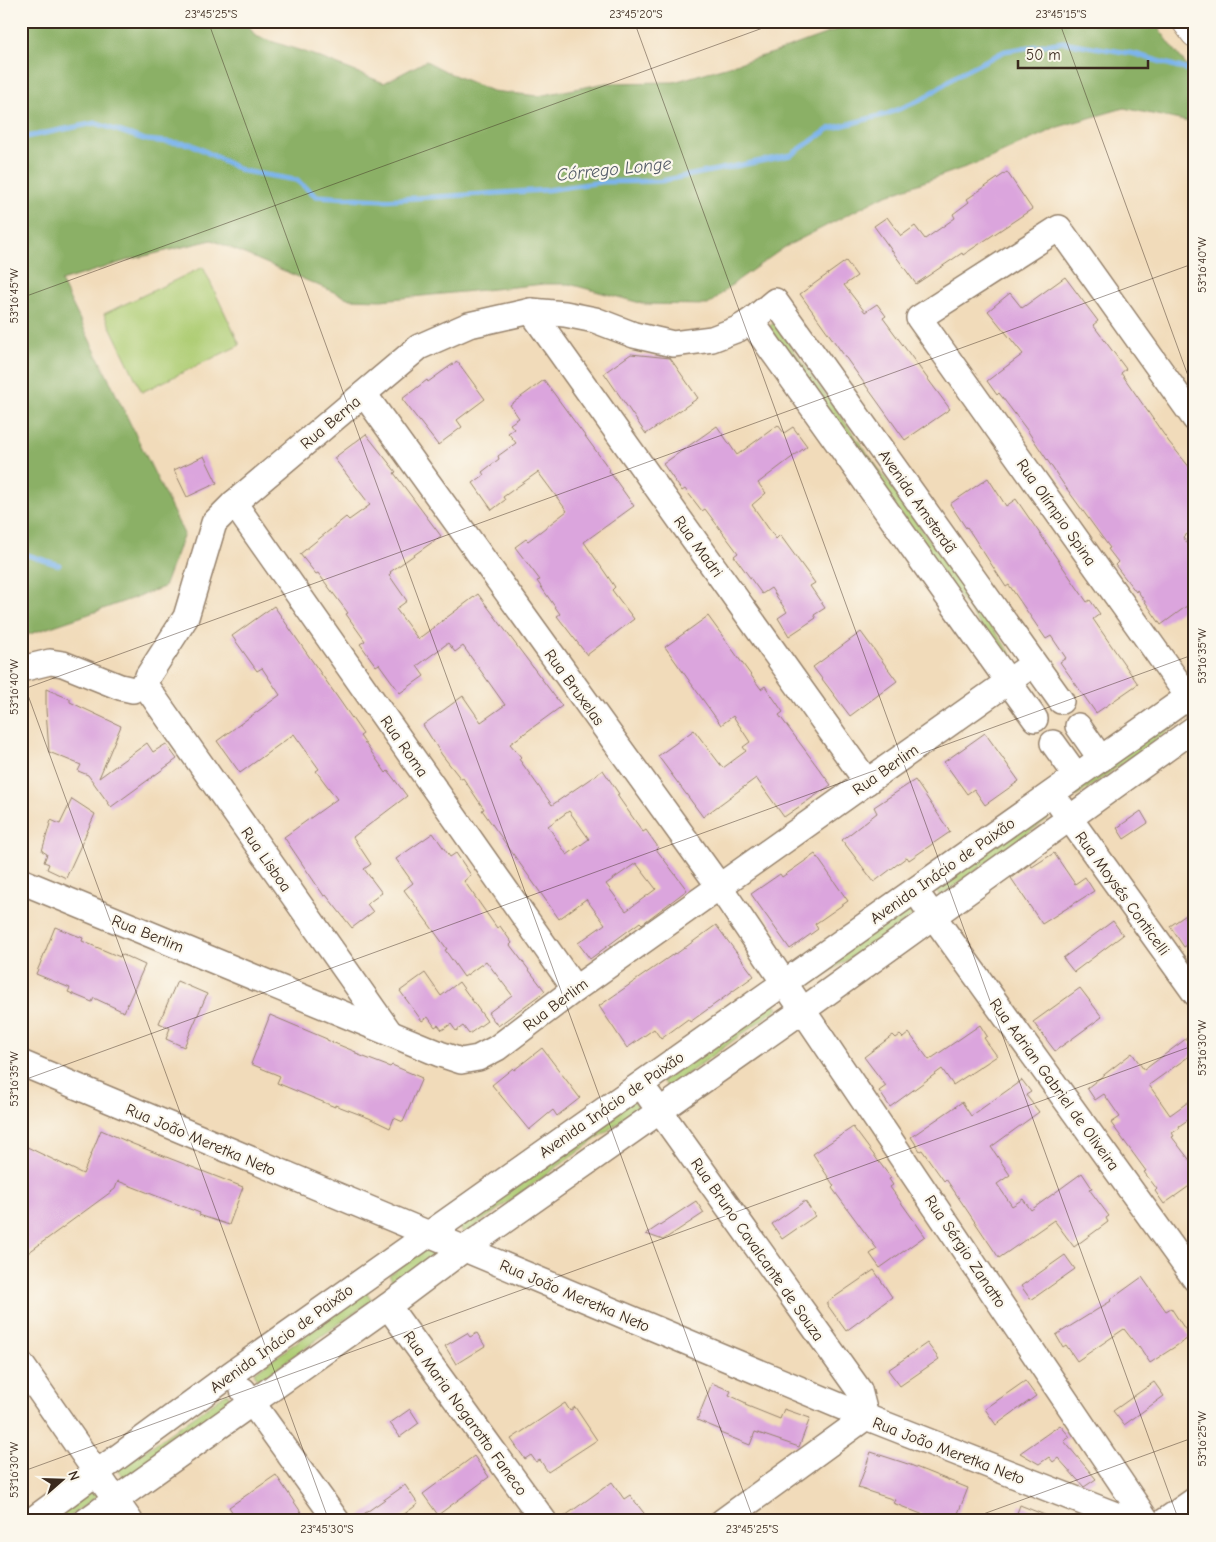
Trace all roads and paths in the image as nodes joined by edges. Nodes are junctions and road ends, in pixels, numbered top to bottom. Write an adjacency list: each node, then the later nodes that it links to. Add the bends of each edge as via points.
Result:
1 (1186, 21): 2 (main road)
2 (1195, 33)
3 (775, 301): 5 (street, Rua Berna); 9 (street, Avenida Amsterdã)
4 (531, 311): 5 (street, Rua Berna, via 595,320 634,335 673,344 712,339); 6 (street, Rua Berna, via 469,325 419,347); 21 (street, Rua Madri)
5 (751, 322): 11 (street, Avenida Amsterdã)
6 (364, 394): 8 (street, Rua Berna); 25 (street, Rua Bruxelas)
7 (1195, 419): 13 (street, Rua Olímpio Spina, via 1059,228 919,318)
8 (234, 503): 12 (street, Rua Berna, via 214,523 186,617); 29 (street, Rua Roma)
9 (1033, 664): 11 (street, Rua Berlim); 14 (street, Avenida Amsterdã)
10 (21, 669): 12 (street, via 50,662 133,690)
11 (1009, 682): 15 (street, Avenida Amsterdã); 21 (street, Rua Berlim)
12 (145, 685): 32 (street, Rua Lisboa)
13 (1192, 698): 19 (street, Avenida Inácio de Paixão)
14 (1061, 701)
15 (1034, 719)
16 (1078, 726): 19 (street)
17 (1195, 728): 23 (street, Avenida Inácio de Paixão)
18 (1053, 743): 20 (street)
19 (1100, 759): 20 (street, Avenida Inácio de Paixão)
20 (1076, 775): 22 (street, Avenida Inácio de Paixão)
21 (867, 782): 25 (street, Rua Berlim)
22 (1051, 793): 23 (street, Rua Moysés Conticelli); 26 (street, Avenida Inácio de Paixão)
23 (1069, 818): 27 (street, Avenida Inácio de Paixão); 30 (street, Rua Moysés Conticelli)
24 (21, 881): 32 (street, Rua Berlim)
25 (719, 886): 28 (street, Rua Bruxelas); 29 (street, Rua Berlim)
26 (914, 890): 27 (street, Rua Adrian Gabriel de Oliveira); 28 (street, Avenida Inácio de Paixão)
27 (933, 915): 31 (street, Avenida Inácio de Paixão); 38 (street, Rua Adrian Gabriel de Oliveira)
28 (785, 981): 31 (street, Rua Sérgio Zanatto); 34 (street, Avenida Inácio de Paixão)
29 (575, 989): 32 (street, Rua Berlim, via 497,1048 478,1058 461,1061)
30 (1195, 993)
31 (802, 1010): 35 (street, Avenida Inácio de Paixão); 54 (street, Rua Sérgio Zanatto)
32 (390, 1033)
33 (21, 1063): 36 (street, Rua João Meretka Neto)
34 (641, 1084): 35 (street, Rua Bruno Cavalcante de Souza); 36 (street, Avenida Inácio de Paixão)
35 (659, 1111): 37 (street, Avenida Inácio de Paixão); 43 (street, Rua Bruno Cavalcante de Souza, via 859,1390)
36 (428, 1234): 37 (street, Rua João Meretka Neto); 41 (street, Avenida Inácio de Paixão)
37 (464, 1249): 39 (street, Avenida Inácio de Paixão); 43 (street, Rua João Meretka Neto)
38 (1195, 1279)
39 (388, 1306): 42 (street, Avenida Inácio de Paixão); 51 (street, Rua Maria Nogarotto Faneco)
40 (21, 1364): 44 (street)
41 (231, 1374): 42 (street); 44 (street, Avenida Inácio de Paixão)
42 (252, 1403): 45 (street, Avenida Inácio de Paixão); 50 (street)
43 (866, 1418): 52 (street); 53 (street, Rua João Meretka Neto)
44 (97, 1472): 45 (street); 47 (street, Avenida Inácio de Paixão)
45 (115, 1500): 48 (street, Avenida Inácio de Paixão); 49 (street)
46 (1195, 1500): 55 (street)
47 (31, 1521)
48 (86, 1521)
49 (130, 1521)
50 (337, 1521)
51 (544, 1521)
52 (723, 1521)
53 (1131, 1521)
54 (1148, 1521)
55 (1165, 1521)

